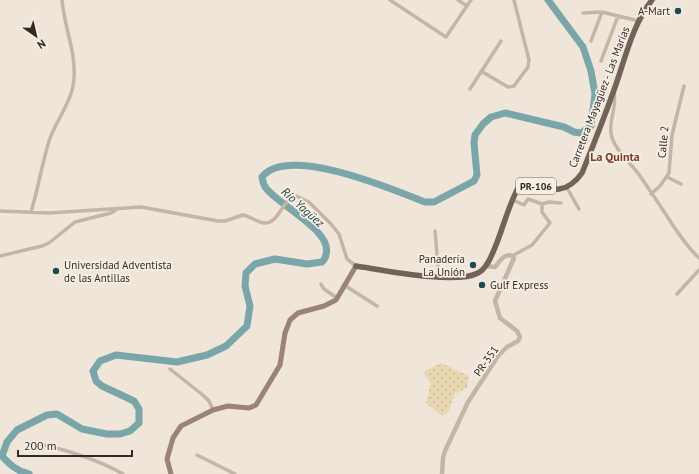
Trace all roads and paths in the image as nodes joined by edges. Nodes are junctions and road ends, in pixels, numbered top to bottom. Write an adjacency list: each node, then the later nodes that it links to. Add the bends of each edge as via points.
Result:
1 (62, 0): 29 (street, via 74,63 74,80 50,140)
2 (390, 0): 7 (street, via 446,37)
3 (458, 0): 7 (street)
4 (471, 0): 7 (street)
5 (514, 0): 15 (street, via 529,60 528,67 514,86 508,87)
6 (652, 0): 11 (main road, Carretera Mayagüez - Las Marías / PR-106)
7 (467, 6)
8 (602, 12): 9 (street); 10 (street); 13 (street)
9 (583, 13)
10 (618, 16): 11 (street); 14 (street)
11 (639, 21): 18 (main road, Carretera Mayagüez - Las Marías / PR-106)
12 (501, 41): 15 (street)
13 (591, 41)
14 (601, 61)
15 (481, 71): 17 (street)
16 (684, 86): 19 (street, Calle 2, via 672,135)
17 (470, 89)
18 (614, 92): 21 (main road, Carretera Mayagüez - Las Marías / PR-106, via 582,173 576,182); 22 (street, via 612,138)
19 (667, 177): 20 (street); 22 (street)
20 (681, 184)
21 (567, 188): 23 (main road, PR-106, via 555,191 521,183); 27 (street)
22 (651, 194): 33 (street, via 684,242)
23 (513, 200): 25 (street, via 524,205 528,198); 35 (main road, PR-106)
24 (561, 203): 25 (street)
25 (542, 204): 32 (street, via 542,212 550,222 532,245)
26 (118, 208): 29 (street); 31 (street, via 111,213 74,222 50,243); 34 (street, via 141,207 218,221 243,215 265,223 273,220 290,198 296,196 309,202 331,224 339,234 347,259)
27 (579, 210)
28 (0, 211): 29 (street)
29 (31, 212)
30 (435, 231): 37 (street)
31 (0, 256)
32 (512, 256): 35 (street, via 504,256 495,267); 50 (street, PR-351 / PR-351, via 513,262 495,301 500,318 517,330 520,337 501,352 468,402 445,451)
33 (699, 258)
34 (356, 266): 37 (main road); 39 (main road)
35 (486, 266): 37 (main road, via 470,276)
36 (699, 270): 40 (street)
37 (439, 278)
38 (321, 284): 41 (street)
39 (344, 285): 41 (main road); 42 (street)
40 (677, 294)
41 (337, 298): 44 (main road, via 324,306 298,313 290,320 285,333 280,366 256,405 249,408 228,406)
42 (377, 306)
43 (170, 369): 44 (street, via 204,396)
44 (213, 410): 48 (main road, via 181,426 173,438 167,459)
45 (40, 444): 47 (street, via 82,454)
46 (197, 455): 49 (street)
47 (123, 474)
48 (171, 474)
49 (235, 474)
50 (442, 474)

